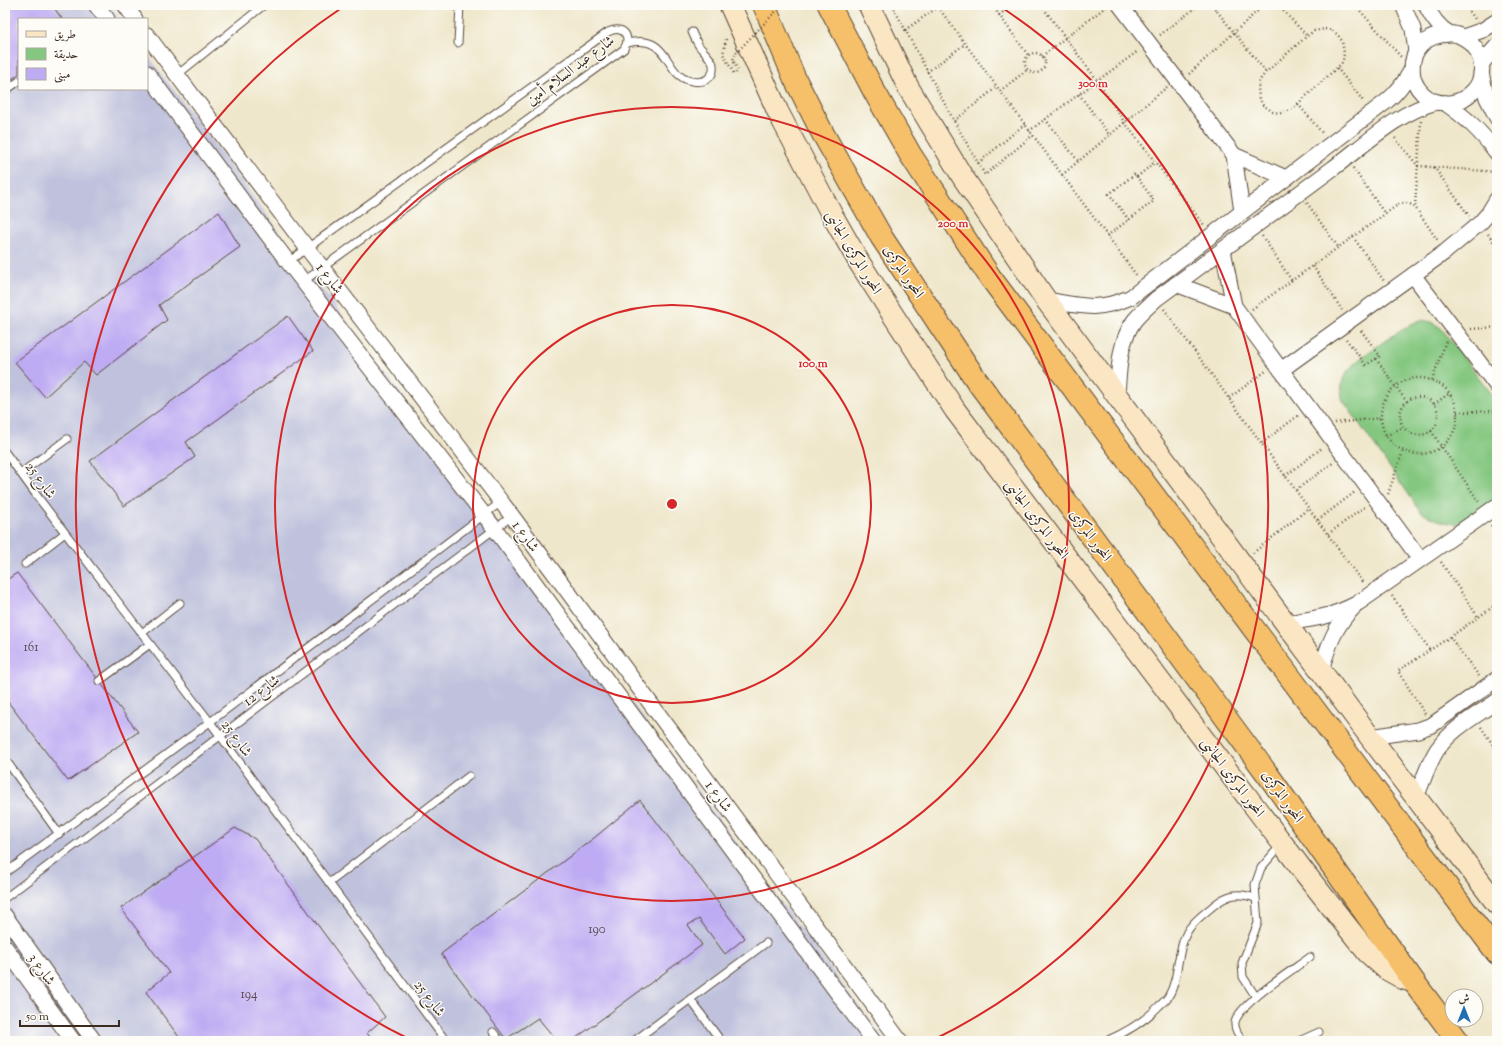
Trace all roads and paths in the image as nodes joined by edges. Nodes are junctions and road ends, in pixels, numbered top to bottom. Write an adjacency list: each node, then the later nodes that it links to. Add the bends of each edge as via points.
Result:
1 (96, 5): 26 (street)
2 (125, 5): 27 (street)
3 (264, 5): 52 (lane)
4 (460, 5): 36 (lane)
5 (730, 5): 184 (main road, المحور المركزى الجانبى, via 754,61 804,163 859,262 894,318 955,410)
6 (764, 5): 195 (highway, المحور المركزى, via 794,77 822,132 879,232 977,381 1271,779)
7 (782, 5): 42 (path, bridge, via 736,53 733,60 738,71 734,74)
8 (829, 5): 193 (highway, via 910,154 990,277)
9 (870, 5): 111 (main road, via 908,86 962,176)
10 (892, 5): 29 (path)
11 (941, 5): 24 (path)
12 (992, 5): 25 (path)
13 (1013, 5): 25 (path)
14 (1041, 5): 35 (path)
15 (1109, 5): 35 (path)
16 (1120, 5): 39 (street)
17 (1199, 5): 39 (path)
18 (1212, 5): 31 (path)
19 (1264, 5): 31 (path)
20 (1278, 5): 33 (path)
21 (1355, 5): 46 (path)
22 (1403, 5): 41 (street, via 1413,29)
23 (1426, 5): 34 (street, via 1434,20)
24 (938, 7): 29 (path); 38 (path)
25 (999, 15): 43 (path)
26 (106, 18)
27 (134, 18)
28 (1497, 21): 34 (street, via 1483,30)
29 (905, 30): 49 (path)
30 (692, 32): 37 (lane, via 713,67 709,78 702,82 680,75 662,51 652,44 644,41)
31 (1234, 33): 50 (path); 54 (path)
32 (148, 36): 52 (street, شارع 1)
33 (1307, 36): 45 (path, via 1314,31 1325,29 1338,34 1344,53); 50 (path)
34 (1457, 36): 41 (street, via 1442,34 1430,38 1420,45); 47 (street, via 1470,42 1475,48 1480,56)
35 (1066, 38): 44 (path); 53 (path)
36 (458, 43)
37 (627, 43): 98 (lane, شارع عبد السلام أمين, via 624,32 608,32); 103 (lane, شارع عبد السلام أمين, via 624,49)
38 (965, 44): 49 (path); 56 (path)
39 (1150, 44): 53 (path); 54 (street)
40 (1497, 46): 47 (street)
41 (1416, 52): 46 (street, via 1412,60)
42 (723, 54)
43 (1028, 56): 44 (path, via 1036,53); 48 (path, via 1025,60)
44 (1042, 56): 48 (path, via 1046,64 1042,71 1034,74)
45 (1337, 68): 60 (path); 62 (path)
46 (1412, 69): 61 (street, via 1418,89); 62 (street, via 1397,93)
47 (1481, 69): 61 (street, via 1477,85 1469,95 1458,101); 63 (street, via 1487,98)
48 (1027, 70): 57 (path)
49 (927, 72): 65 (path)
50 (1266, 72): 60 (path, via 1259,81 1258,88 1263,105 1273,112 1281,113)
51 (148, 74): 101 (street, شارع 1)
52 (177, 75): 98 (street, شارع 1)
53 (1097, 80): 59 (path); 66 (path)
54 (1178, 81): 66 (path); 74 (street)
55 (18, 82): 58 (lane)
56 (997, 86): 57 (path); 65 (path)
57 (1000, 91): 67 (path)
58 (5, 92)
59 (1078, 94): 64 (path); 71 (path)
60 (1298, 104): 72 (path)
61 (1434, 104): 68 (street, via 1403,115); 73 (street, via 1473,124); 79 (path)
62 (1372, 112): 72 (street)
63 (1497, 118)
64 (1045, 119): 69 (path); 76 (path)
65 (954, 121): 78 (path)
66 (1125, 123): 71 (path); 77 (path)
67 (1025, 124): 69 (path); 78 (path)
68 (1386, 128): 75 (street); 79 (path)
69 (1029, 131): 70 (path)
70 (1033, 135): 78 (path, via 985,175); 82 (path)
71 (1110, 136): 76 (path)
72 (1331, 144): 84 (street)
73 (1497, 153)
74 (1234, 155): 84 (street); 88 (street)
75 (1346, 158): 85 (street); 89 (path)
76 (1078, 162): 82 (path)
77 (1155, 162): 83 (path); 94 (path)
78 (978, 163)
79 (1418, 166): 80 (path); 87 (path)
80 (1434, 167): 81 (path); 92 (path)
81 (1497, 172)
82 (1062, 176): 95 (path)
83 (1137, 178): 90 (path, via 1154,201); 90 (path, via 1135,174 1109,194)
84 (1286, 178): 88 (street)
85 (1300, 193): 93 (street); 97 (path)
86 (1497, 199): 92 (street)
87 (1415, 207): 89 (path, via 1404,202); 100 (path)
88 (1242, 212): 94 (street)
89 (1385, 214): 96 (path)
90 (1129, 220): 95 (path)
91 (1497, 222): 92 (street)
92 (1478, 225): 100 (street)
93 (1255, 226): 99 (street); 105 (path)
94 (1212, 235): 108 (street)
95 (1107, 236): 108 (path)
96 (1353, 237): 97 (path); 109 (path)
97 (1338, 247): 102 (path)
98 (307, 248): 101 (lane, شارع عبد السلام أمين); 103 (street, شارع 1)
99 (1223, 250): 107 (street); 112 (street)
100 (1445, 252): 104 (street)
101 (288, 262): 106 (street, شارع 1)
102 (1313, 266): 105 (path); 113 (path)
103 (322, 267): 106 (lane, شارع عبد السلام أمين); 145 (street, شارع 1)
104 (1413, 275): 109 (street); 115 (street)
105 (1292, 280): 112 (path)
106 (304, 281): 149 (street, شارع 1)
107 (1176, 284): 110 (street); 112 (street)
108 (1144, 286): 111 (street, via 1115,304 1097,307)
109 (1391, 291): 113 (street)
110 (1156, 299): 122 (street, via 1141,312 1127,333 1120,356); 123 (path)
111 (1046, 300): 122 (main road)
112 (1238, 311): 117 (street)
113 (1346, 323): 116 (path, via 1380,356); 116 (path, via 1366,365); 117 (street)
114 (1497, 327): 115 (path)
115 (1453, 329): 118 (path); 120 (street)
116 (1376, 359): 119 (path)
117 (1279, 367): 123 (path); 126 (street)
118 (1432, 380): 119 (path, via 1413,378); 121 (path)
119 (1395, 386): 124 (path); 129 (path, via 1384,400)
120 (1497, 386)
121 (1450, 393): 125 (path); 128 (path)
122 (1116, 396): 157 (main road)
123 (1229, 398): 136 (path)
124 (1407, 402): 125 (path, via 1424,398); 131 (path, via 1400,416)
125 (1434, 404): 132 (path, via 1438,415)
126 (1309, 408): 130 (street); 136 (path)
127 (1497, 411): 128 (path)
128 (1457, 412): 137 (path, via 1454,432)
129 (1381, 418): 130 (path); 133 (path)
130 (1321, 424): 135 (street)
131 (1403, 426): 132 (path, via 1411,434 1416,435); 133 (path)
132 (1431, 431): 137 (path)
133 (1386, 436): 138 (path, via 1397,448)
134 (67, 439): 141 (lane)
135 (1333, 440): 140 (street); 142 (path)
136 (1262, 443): 142 (path)
137 (1442, 448): 138 (path, via 1423,454); 148 (path)
138 (1404, 451): 146 (path)
139 (5, 452): 141 (lane, شارع 25)
140 (1344, 455): 143 (street); 144 (path)
141 (21, 474): 153 (lane, شارع 25)
142 (1285, 476): 144 (path)
143 (1366, 485): 146 (street); 151 (path)
144 (1296, 490): 147 (path)
145 (501, 502): 149 (lane, شارع 12); 150 (street, شارع 1)
146 (1379, 504): 154 (path); 156 (street)
147 (1309, 508): 151 (path); 157 (path)
148 (1492, 509): 155 (street)
149 (484, 515): 152 (street, شارع 1); 175 (lane, شارع 12)
150 (512, 516): 152 (lane, شارع 12); 207 (street, شارع 1)
151 (1318, 520): 154 (path)
152 (495, 529): 177 (lane, شارع 12); 206 (street, شارع 1)
153 (65, 533): 158 (lane); 166 (lane, شارع 25)
154 (1328, 534): 160 (path)
155 (1432, 550): 156 (street); 164 (path)
156 (1420, 559): 159 (street)
157 (1241, 562): 165 (main road)
158 (25, 564)
159 (1384, 584): 160 (street); 169 (path)
160 (1371, 593): 162 (street)
161 (180, 603): 166 (lane)
162 (1358, 603): 165 (street, via 1326,617); 170 (street, via 1344,616 1334,631)
163 (1496, 606): 164 (path)
164 (1478, 618): 167 (path)
165 (1286, 623): 170 (main road)
166 (142, 633): 168 (lane, شارع 25)
167 (1450, 637): 169 (path); 172 (path)
168 (150, 644): 171 (lane); 175 (lane, شارع 25)
169 (1430, 650): 176 (path, via 1398,671)
170 (1321, 670): 178 (main road)
171 (99, 681)
172 (1492, 682): 176 (street)
173 (1495, 704): 174 (street)
174 (1474, 717): 179 (path); 182 (street, via 1457,728 1438,749)
175 (210, 722): 177 (lane, شارع 25); 183 (lane, شارع 12)
176 (1432, 725): 178 (street, via 1418,730)
177 (220, 737): 186 (lane, شارع 25); 187 (lane, شارع 12)
178 (1370, 737): 182 (main road)
179 (1497, 751)
180 (5, 760): 183 (lane)
181 (469, 776): 186 (lane)
182 (1416, 797): 189 (main road)
183 (58, 834): 185 (lane, شارع 12)
184 (1282, 843): 188 (lane, via 1261,868 1255,885); 195 (main road, المحور المركزى الجانبى, via 1376,962)
185 (5, 873)
186 (329, 883): 202 (lane, شارع 25)
187 (5, 898)
188 (1255, 898): 196 (lane, via 1258,923 1242,964 1243,977); 208 (lane, via 1234,894 1196,920 1187,932 1168,996 1150,1016 1132,1029)
189 (1497, 904)
190 (5, 916): 201 (street, شارع 3)
191 (766, 943): 197 (lane)
192 (5, 947): 200 (street, شارع 3)
193 (1497, 953)
194 (1310, 957): 196 (lane)
195 (1414, 982): 211 (highway, المحور المركزى)
196 (1256, 997): 209 (lane, via 1238,1014 1235,1024 1238,1034)
197 (690, 999): 204 (lane); 205 (lane)
198 (493, 1032): 203 (lane)
199 (1319, 1032): 210 (lane)
200 (73, 1041)
201 (94, 1041)
202 (446, 1041)
203 (500, 1041)
204 (634, 1041)
205 (721, 1041)
206 (872, 1041)
207 (900, 1041)
208 (1106, 1041)
209 (1244, 1041)
210 (1299, 1041)
211 (1458, 1041)

